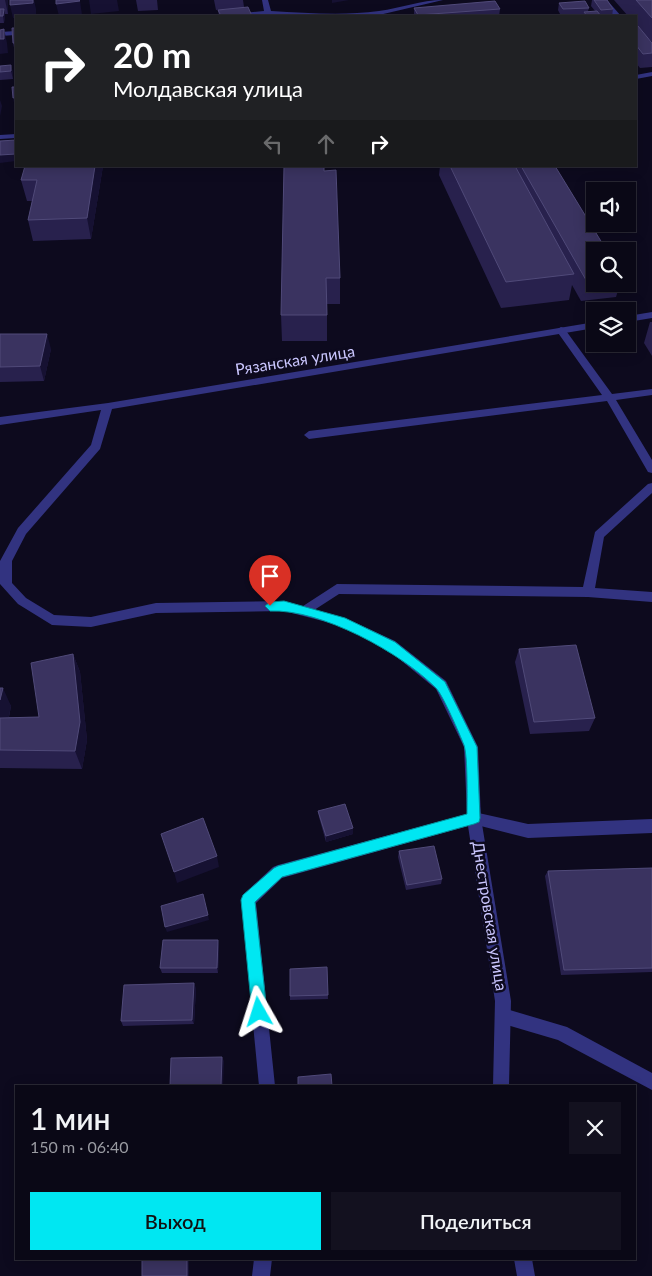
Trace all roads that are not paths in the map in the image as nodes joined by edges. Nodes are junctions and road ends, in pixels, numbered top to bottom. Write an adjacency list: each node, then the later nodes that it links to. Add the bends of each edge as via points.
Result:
1 (265, 0): 4 (street)
2 (440, 0): 5 (street, via 379,13)
3 (603, 0): 6 (street)
4 (268, 15)
5 (340, 15)
6 (617, 15)
7 (15, 33): 8 (street)
8 (0, 34)
9 (652, 74): 10 (street)
10 (637, 77)
11 (15, 136): 12 (street)
12 (0, 137)
13 (652, 315): 14 (street)
14 (636, 318)
15 (586, 326): 16 (street, Рязанская улица)
16 (561, 330): 18 (street); 19 (street, Рязанская улица)
17 (652, 392): 18 (street)
18 (610, 398): 21 (street); 22 (street)
19 (108, 406): 20 (street, Рязанская улица); 24 (street, Днестровская улица, via 96,446 22,531 6,560)
20 (0, 421)
21 (309, 436)
22 (652, 469)
23 (652, 487): 25 (street, via 599,535)
24 (3, 585): 27 (street, Днестровская улица, via 52,620 91,622 156,608 284,606)
25 (588, 592): 26 (street); 27 (street, via 337,589)
26 (652, 597)
27 (304, 611): 28 (street, Днестровская улица, via 341,622 391,646 441,685 471,747)
28 (474, 818): 29 (street, via 528,831); 30 (street, Днестровская улица); 32 (street, via 278,872 248,900)
29 (652, 826)
30 (503, 1016): 31 (street, via 561,1034); 33 (street, Днестровская улица)
31 (652, 1082)
32 (267, 1085)
33 (502, 1085)
34 (263, 1260): 36 (street)
35 (523, 1260): 37 (street)
36 (261, 1276)
37 (526, 1276)

